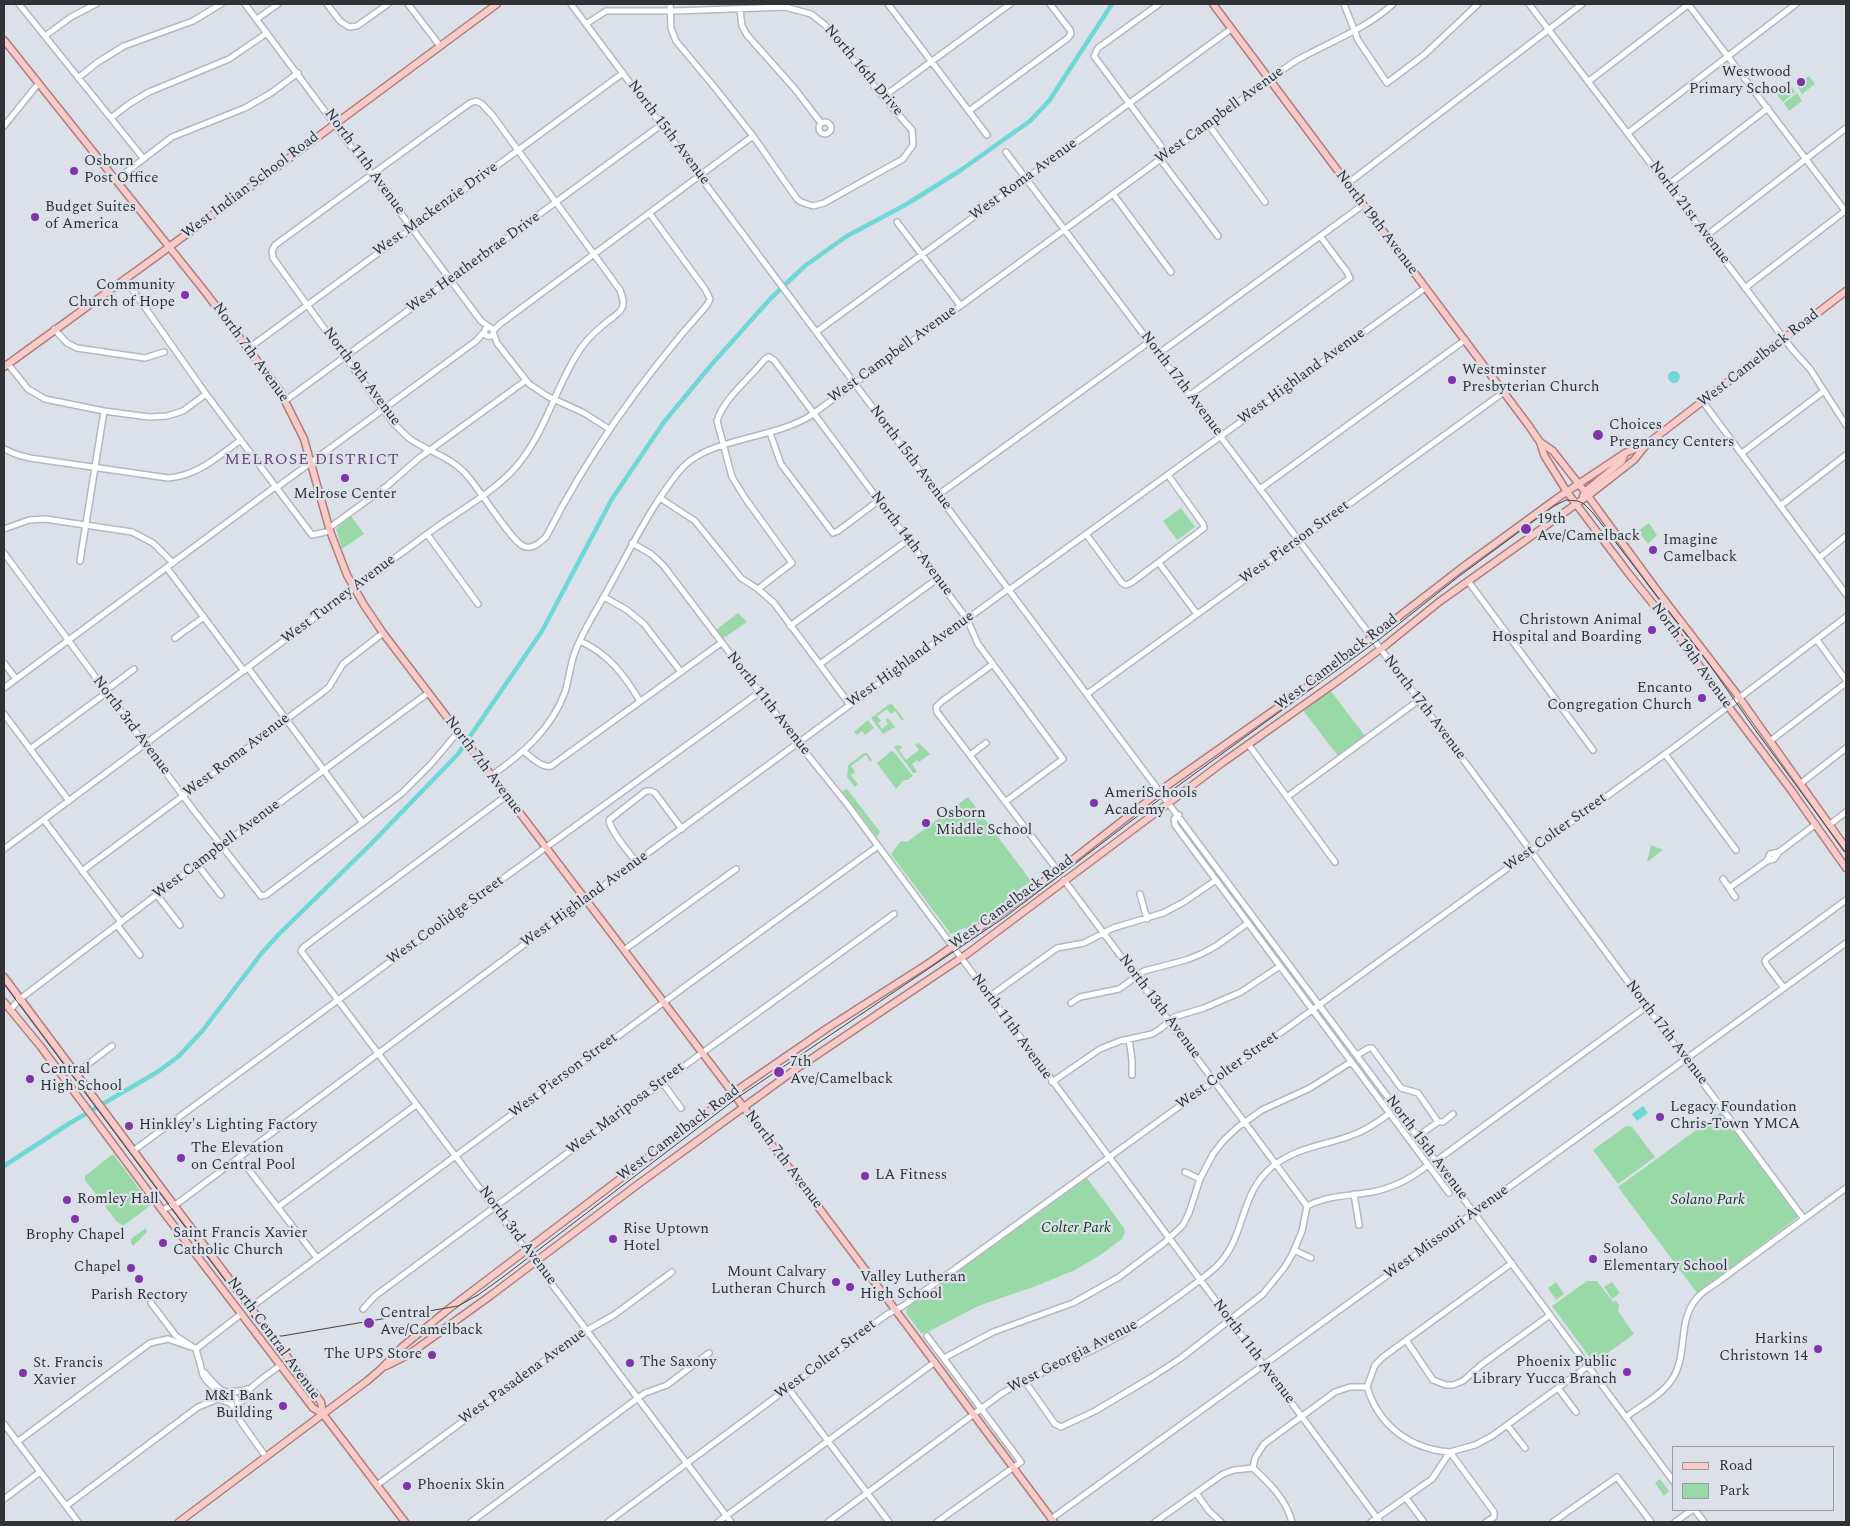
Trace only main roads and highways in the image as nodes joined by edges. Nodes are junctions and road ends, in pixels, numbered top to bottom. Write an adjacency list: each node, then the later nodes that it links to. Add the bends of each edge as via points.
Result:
1 (497, 4): 4 (main road, West Indian School Road)
2 (1212, 4): 7 (main road, North 19th Avenue)
3 (4, 40): 4 (main road, North 7th Avenue)
4 (169, 246): 6 (main road, West Indian School Road); 17 (main road, North 7th Avenue, via 286,400 304,439 329,530 344,568 383,633)
5 (1846, 291): 8 (main road, West Camelback Road)
6 (6, 365)
7 (1540, 442): 10 (main road, North 19th Avenue, via 1553,451); 11 (main road, North 19th Avenue, via 1544,455)
8 (1647, 444): 9 (main road, West Camelback Road); 12 (main road, West Camelback Road, via 1634,460)
9 (1625, 453): 10 (main road, West Camelback Road); 12 (main road, via 1622,461)
10 (1577, 485): 11 (main road, West Camelback Road); 12 (main road, North 19th Avenue)
11 (1567, 492): 12 (main road, North 19th Avenue); 17 (main road, West Camelback Road, via 1314,682 1160,791 1058,871 952,947)
12 (1585, 497): 13 (main road, North 19th Avenue, via 1740,699); 14 (main road, North 19th Avenue, via 1582,510 1674,630); 18 (main road, West Camelback Road, via 961,959 840,1038)
13 (1846, 848)
14 (1846, 868)
15 (4, 977): 22 (main road, North Central Avenue, via 321,1402)
16 (4, 1002): 22 (main road, North Central Avenue, via 313,1408)
17 (733, 1093): 18 (main road, North 7th Avenue); 19 (main road, West Camelback Road)
18 (744, 1107): 20 (main road, West Camelback Road); 23 (main road, North 7th Avenue)
19 (419, 1333): 20 (main road); 21 (main road, West Camelback Road)
20 (413, 1351): 21 (main road, West Camelback Road)
21 (381, 1369): 22 (main road, West Camelback Road)
22 (323, 1414): 24 (main road, West Camelback Road); 25 (main road, North Central Avenue)
23 (1051, 1521)
24 (179, 1522)
25 (403, 1522)

